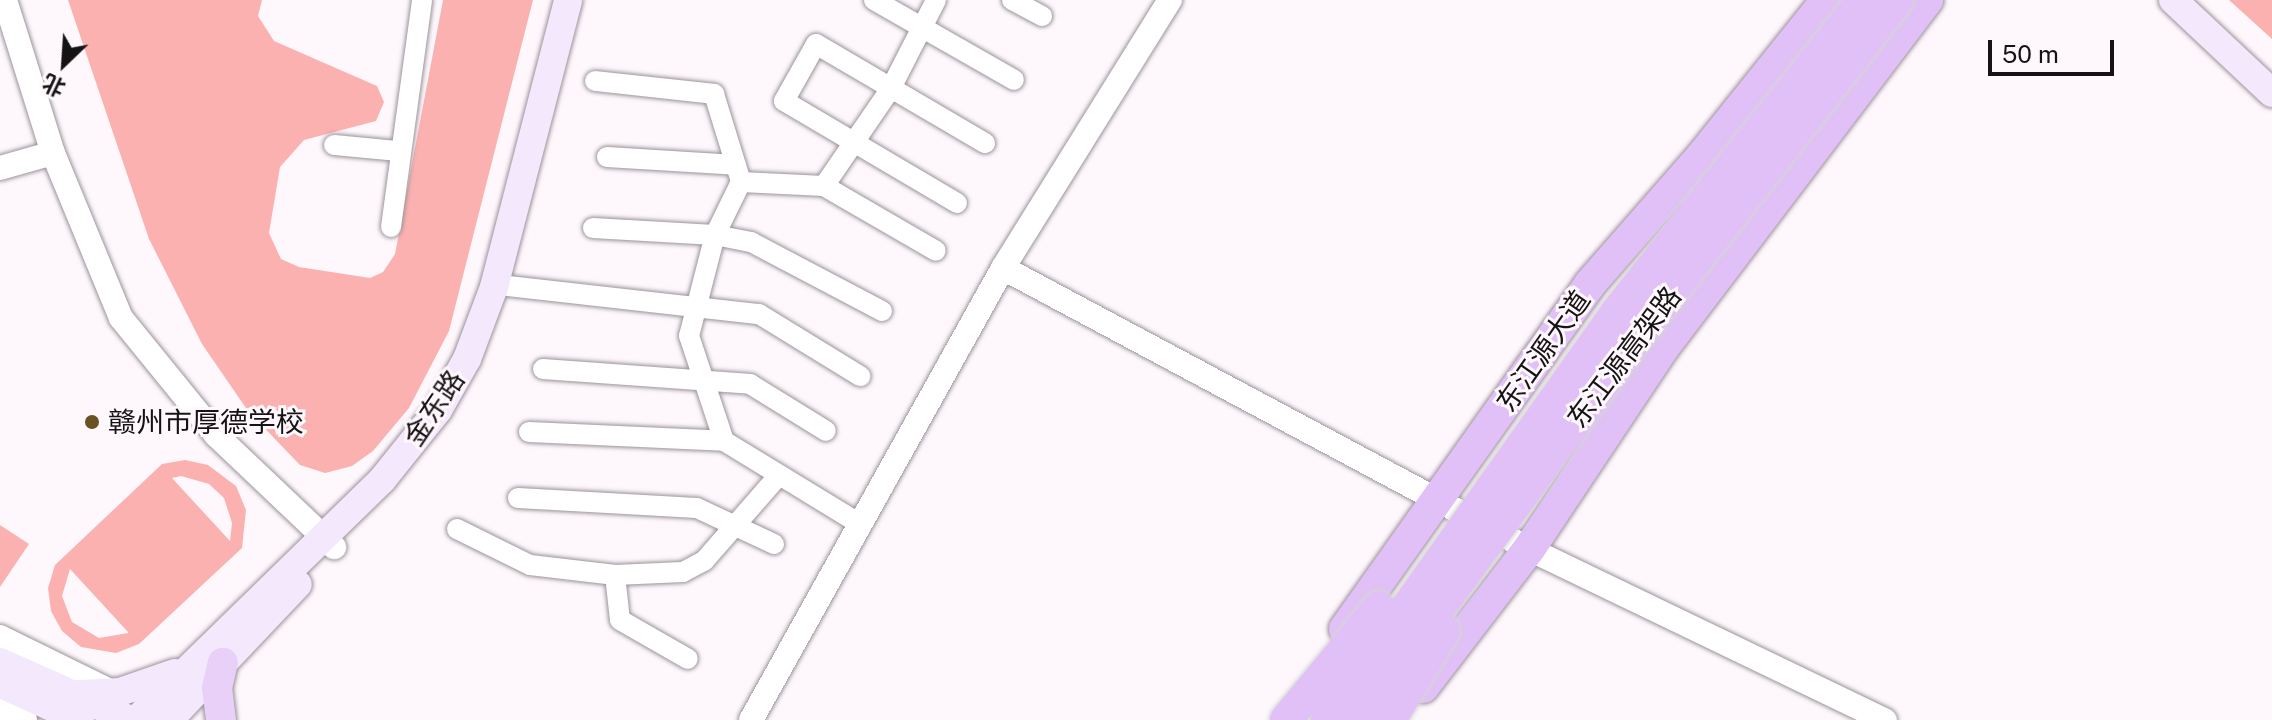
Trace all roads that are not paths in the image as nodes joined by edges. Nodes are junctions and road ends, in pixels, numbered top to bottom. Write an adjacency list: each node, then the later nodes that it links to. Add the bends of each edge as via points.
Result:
1 (5, 0): 25 (street)
2 (422, 0): 24 (street)
3 (568, 0): 52 (main road, 金东路, via 494,287 467,359 438,410)
4 (585, 0): 37 (main road, 金东路)
5 (874, 0): 15 (street)
6 (936, 0): 15 (street)
7 (1012, 0): 14 (street)
8 (1170, 0): 36 (street)
9 (1827, 0): 48 (highway, 东江源大道, via 1590,284)
10 (1863, 0): 21 (highway, 东江源高架路, bridge)
11 (1897, 0): 29 (highway, 东江源高架路, bridge)
12 (1927, 0): 54 (highway, via 1663,348)
13 (2173, 0): 19 (main road)
14 (1042, 16)
15 (923, 28): 16 (street); 18 (street)
16 (1014, 80)
17 (595, 81): 28 (street, via 714,94)
18 (891, 88): 20 (street); 22 (street); 22 (street, via 816,44 784,101)
19 (2272, 93)
20 (985, 143)
21 (1754, 143): 69 (highway, bridge, via 1663,222 1352,643); 70 (highway, 东江源高架路, bridge, via 1616,313)
22 (856, 144): 30 (street); 31 (street)
23 (334, 145): 24 (street)
24 (397, 151): 32 (street)
25 (53, 153): 27 (street); 52 (street, via 121,318 216,435)
26 (607, 157): 28 (street)
27 (0, 168)
28 (739, 174): 30 (street); 34 (street)
29 (1763, 179): 71 (highway, 东江源高架路, bridge, via 1646,325); 72 (highway, bridge, via 1703,278 1435,643)
30 (824, 186): 35 (street)
31 (957, 203)
32 (391, 227)
33 (593, 228): 34 (street)
34 (715, 235): 38 (street); 39 (street, via 751,242)
35 (936, 251)
36 (1003, 268): 48 (street); 50 (street)
37 (508, 286): 38 (street); 52 (main road, 金东路, via 480,364 449,418 395,491)
38 (695, 307): 41 (street, via 759,314); 42 (street, via 689,336)
39 (882, 311)
40 (543, 369): 42 (street)
41 (860, 376)
42 (704, 378): 43 (street, via 750,384); 45 (street)
43 (826, 431)
44 (529, 432): 45 (street)
45 (724, 441): 46 (street)
46 (779, 475): 49 (street); 50 (street)
47 (518, 498): 49 (street, via 697,508)
48 (1440, 500): 54 (street); 69 (highway, 东江源大道)
49 (735, 522): 53 (street); 55 (street, via 696,569)
50 (860, 524): 68 (street)
51 (457, 529): 55 (street, via 530,565)
52 (327, 542): 59 (main road, 金东路)
53 (774, 544)
54 (1529, 549): 73 (highway); 74 (street)
55 (615, 575): 57 (street, via 620,620)
56 (0, 637): 62 (street)
57 (688, 659)
58 (0, 662): 61 (main road)
59 (208, 663): 62 (main road); 64 (main road, 金东路); 67 (main road)
60 (0, 683): 66 (main road)
61 (68, 693): 62 (main road); 64 (main road)
62 (113, 693): 64 (street)
63 (0, 707): 65 (street)
64 (155, 718)
65 (25, 720)
66 (80, 720)
67 (221, 720)
68 (751, 720)
69 (1284, 720)
70 (1327, 720)
71 (1358, 720)
72 (1390, 720)
73 (1396, 720)
74 (1885, 720)

